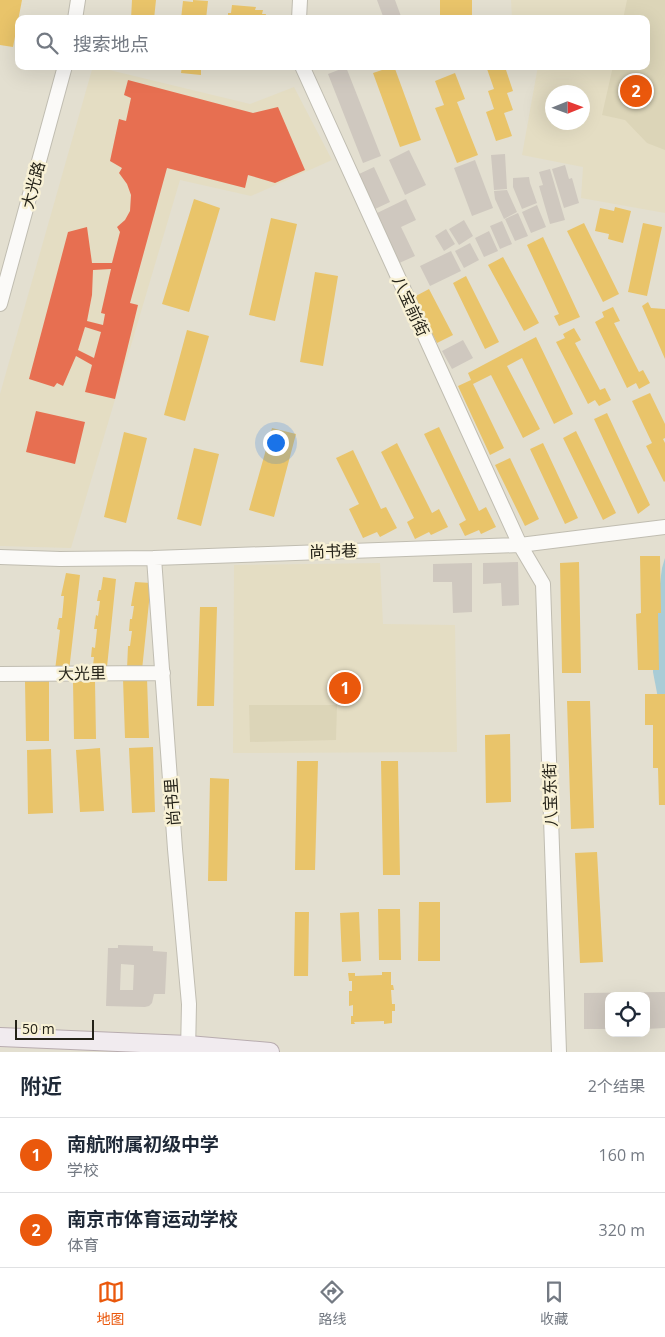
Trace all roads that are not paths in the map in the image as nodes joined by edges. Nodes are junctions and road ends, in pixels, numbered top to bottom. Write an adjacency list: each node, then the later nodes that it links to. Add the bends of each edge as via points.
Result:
1 (78, 0): 3 (street)
2 (300, 0): 4 (street)
3 (76, 15)
4 (299, 15)
5 (64, 70): 7 (street, 大光路)
6 (304, 70): 9 (street, 八宝前街)
7 (0, 304)
8 (665, 527): 9 (street, 尚书巷)
9 (520, 545): 11 (street, 尚书巷); 17 (street, 八宝东街, via 543,584)
10 (0, 557): 11 (street, 尚书巷)
11 (154, 558): 12 (street, 尚书里)
12 (163, 672): 13 (street, 大光里); 15 (street, 尚书里, via 189,1004)
13 (0, 674)
14 (0, 1037): 15 (street)
15 (188, 1049): 16 (street)
16 (270, 1052)
17 (559, 1052)

